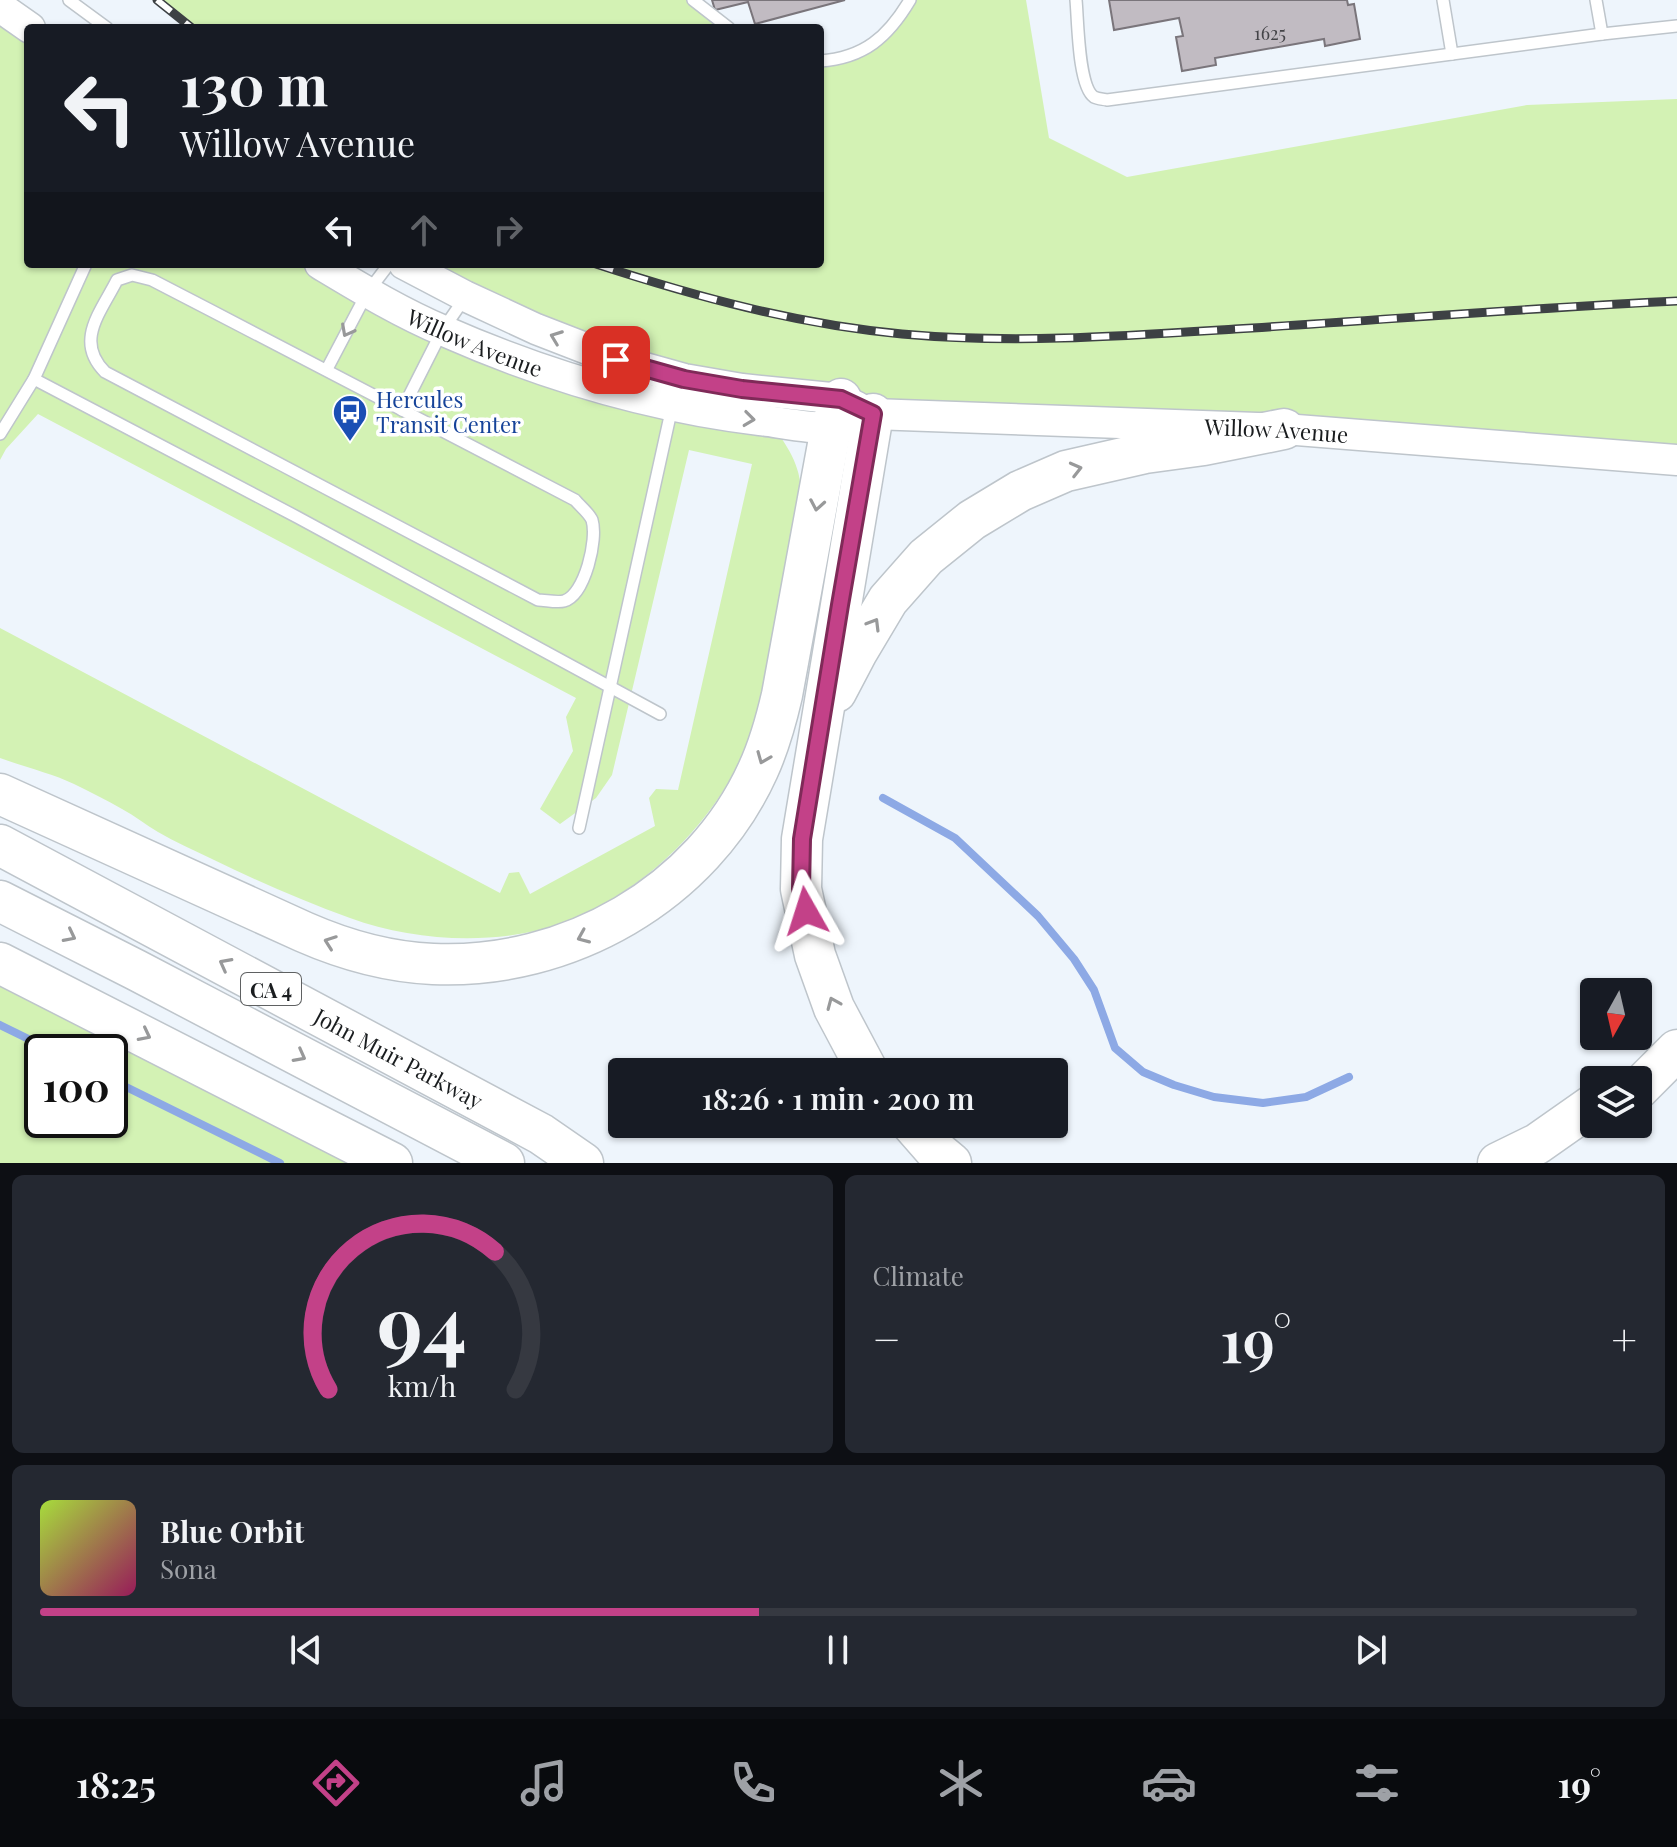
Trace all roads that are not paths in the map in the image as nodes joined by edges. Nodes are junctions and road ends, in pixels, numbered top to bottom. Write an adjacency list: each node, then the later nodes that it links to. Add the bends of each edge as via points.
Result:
1 (69, 0): 9 (lane)
2 (693, 0): 10 (lane)
3 (910, 0): 14 (lane, via 886,34 865,50)
4 (1076, 0): 13 (lane, via 1082,75 1094,97 1107,100)
5 (1443, 0): 13 (lane)
6 (1596, 0): 12 (lane)
7 (0, 7): 8 (street)
8 (24, 24)
9 (102, 24)
10 (724, 24)
11 (1677, 26): 12 (lane)
12 (1602, 34): 13 (lane)
13 (1452, 54)
14 (824, 61)
15 (84, 268): 23 (lane)
16 (326, 268): 19 (street, Willow Avenue)
17 (386, 268): 19 (lane)
18 (412, 268): 20 (street, Willow Avenue)
19 (367, 293): 21 (street, Willow Avenue); 22 (lane, one-way to 22)
20 (465, 296): 21 (lane); 24 (street, Willow Avenue, one-way to 20, via 616,360)
21 (442, 331): 24 (street, Willow Avenue, via 602,388); 25 (lane)
22 (327, 369): 25 (lane); 25 (lane, via 152,280 132,275 117,280 89,344 105,372 538,600 564,601 577,591 594,540 591,519 575,500)
23 (34, 379): 28 (lane); 30 (lane)
24 (678, 393): 26 (street, Willow Avenue, via 735,417); 30 (lane)
25 (402, 410)
26 (849, 414): 27 (street, Willow Avenue); 32 (highway, via 840,605); 33 (highway, one-way to 33, via 782,695 758,771 731,818 678,878 634,911 586,936 536,954 484,963 431,964 379,957 304,932)
27 (1284, 429): 29 (street, Willow Avenue); 32 (highway, one-way to 27, via 888,600 926,557 972,520 1066,471)
28 (0, 434)
29 (1677, 460)
30 (610, 687): 31 (lane); 34 (lane)
31 (660, 714)
32 (823, 716): 39 (highway, one-way to 32, via 829,995 801,889 802,839)
33 (0, 794)
34 (579, 828)
35 (0, 845): 43 (highway, John Muir Parkway / CA 4, one-way to 35)
36 (0, 901): 47 (highway, John Muir Parkway / CA 4, one-way to 47)
37 (0, 963): 46 (highway, one-way to 46)
38 (1672, 1054): 40 (highway); 41 (highway)
39 (861, 1058)
40 (1652, 1067)
41 (1652, 1075)
42 (1580, 1114): 51 (highway)
43 (541, 1134): 48 (highway, John Muir Parkway / CA 4); 49 (highway)
44 (1580, 1135): 52 (highway)
45 (924, 1138): 50 (highway)
46 (392, 1163)
47 (504, 1163)
48 (583, 1163)
49 (605, 1163)
50 (951, 1163)
51 (1498, 1163)
52 (1537, 1163)

